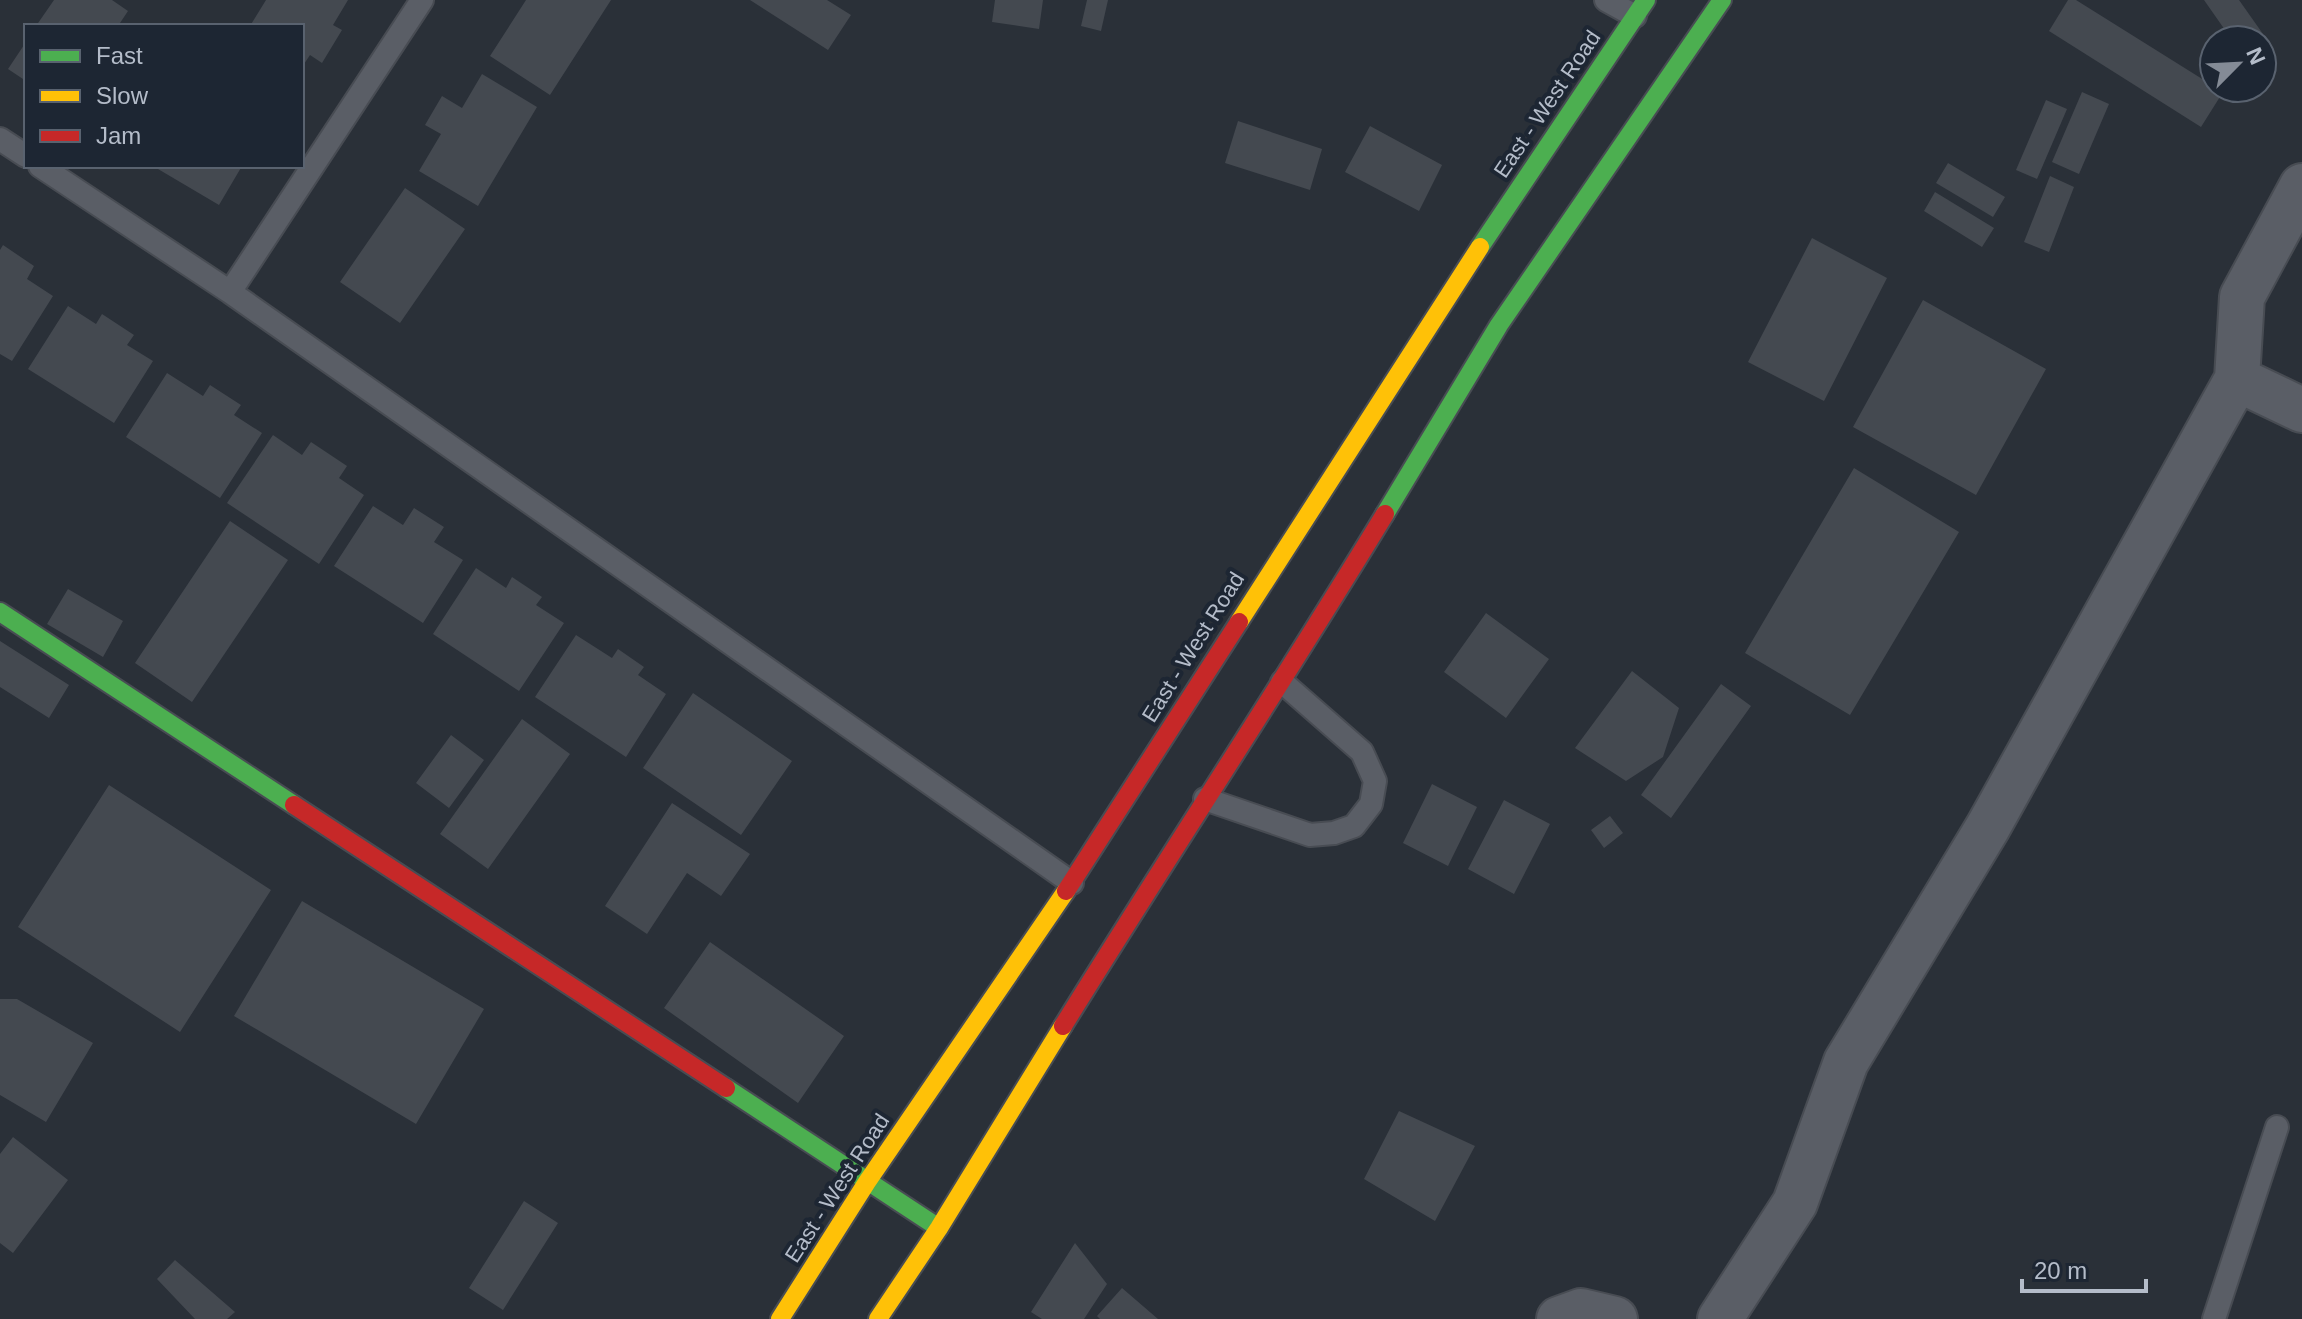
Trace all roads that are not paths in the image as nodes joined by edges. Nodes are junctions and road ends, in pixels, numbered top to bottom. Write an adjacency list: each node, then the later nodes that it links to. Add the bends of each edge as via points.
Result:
1 (422, 0): 9 (lane)
2 (1606, 0): 4 (lane)
3 (1722, 0): 13 (main road, via 1499,325)
4 (1640, 8): 15 (main road, East - West Road)
5 (0, 139): 6 (lane)
6 (24, 155)
7 (43, 168): 9 (lane)
8 (2302, 186): 10 (street, via 2242,297)
9 (230, 292): 15 (lane)
10 (2237, 379): 11 (street); 23 (street, via 1988,827 1846,1062 1795,1203)
11 (2302, 410)
12 (0, 612): 17 (main road)
13 (1282, 682): 14 (main road); 14 (lane, via 1362,752 1375,781 1371,804 1354,826 1310,835)
14 (1205, 799): 18 (main road)
15 (1072, 883): 17 (main road, East - West Road)
16 (2277, 1127): 24 (lane)
17 (867, 1182): 18 (main road); 19 (main road, East - West Road)
18 (939, 1228): 20 (main road)
19 (780, 1319)
20 (878, 1319)
21 (1559, 1319): 22 (street, via 1581,1311)
22 (1615, 1319)
23 (1720, 1319)
24 (2214, 1319)

